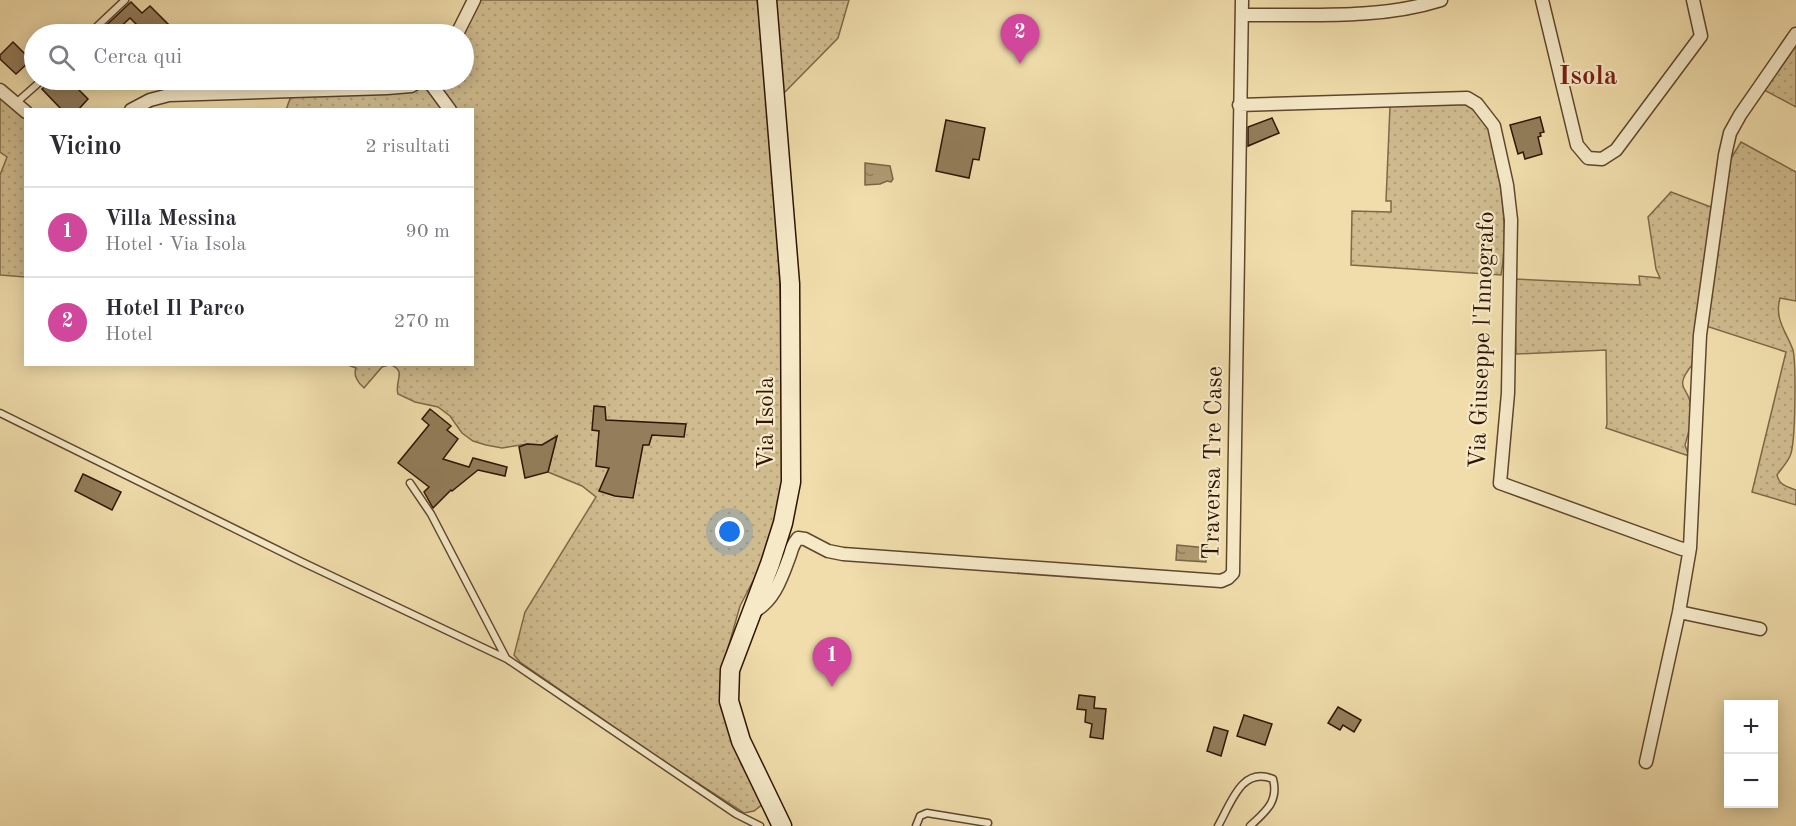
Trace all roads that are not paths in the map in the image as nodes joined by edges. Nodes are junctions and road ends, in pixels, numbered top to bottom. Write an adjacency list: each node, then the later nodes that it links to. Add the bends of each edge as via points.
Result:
1 (125, 0): 9 (lane)
2 (474, 0): 10 (street)
3 (767, 0): 24 (street, Via Isola, via 790,284 791,482 783,523)
4 (1242, 0): 8 (street, Traversa Tre Case)
5 (1441, 0): 8 (street, via 1380,12)
6 (1542, 0): 7 (street, via 1577,145 1588,158 1602,159 1616,150 1701,36)
7 (1693, 0)
8 (1242, 15): 16 (street, Traversa Tre Case)
9 (100, 24)
10 (462, 24)
11 (1796, 34): 22 (street, via 1740,115 1730,133 1725,155 1700,335)
12 (0, 90): 17 (street)
13 (34, 90): 17 (lane)
14 (325, 90): 18 (street, via 169,95)
15 (435, 90): 19 (street)
16 (1239, 105): 22 (street, Via Giuseppe l'Innografo, via 1467,98 1477,104 1494,126 1511,220 1508,393 1500,483 1683,549); 24 (street, Traversa Tre Case, via 1233,573 1221,581 843,554 798,538 771,600)
17 (21, 108)
18 (135, 108)
19 (449, 108)
20 (0, 413): 26 (lane)
21 (410, 483): 26 (lane, via 431,514)
22 (1690, 548): 23 (street)
23 (1679, 612): 25 (street); 27 (street)
24 (751, 613): 30 (street, Via Isola, via 730,670 729,701 741,741)
25 (1760, 629)
26 (507, 659): 29 (lane, via 736,814)
27 (1646, 762)
28 (988, 823): 31 (lane, via 927,813 920,816)
29 (760, 826)
30 (782, 826)
31 (916, 826)
32 (1218, 826): 33 (lane, via 1242,783 1264,775 1273,779 1274,800)
33 (1250, 826)

